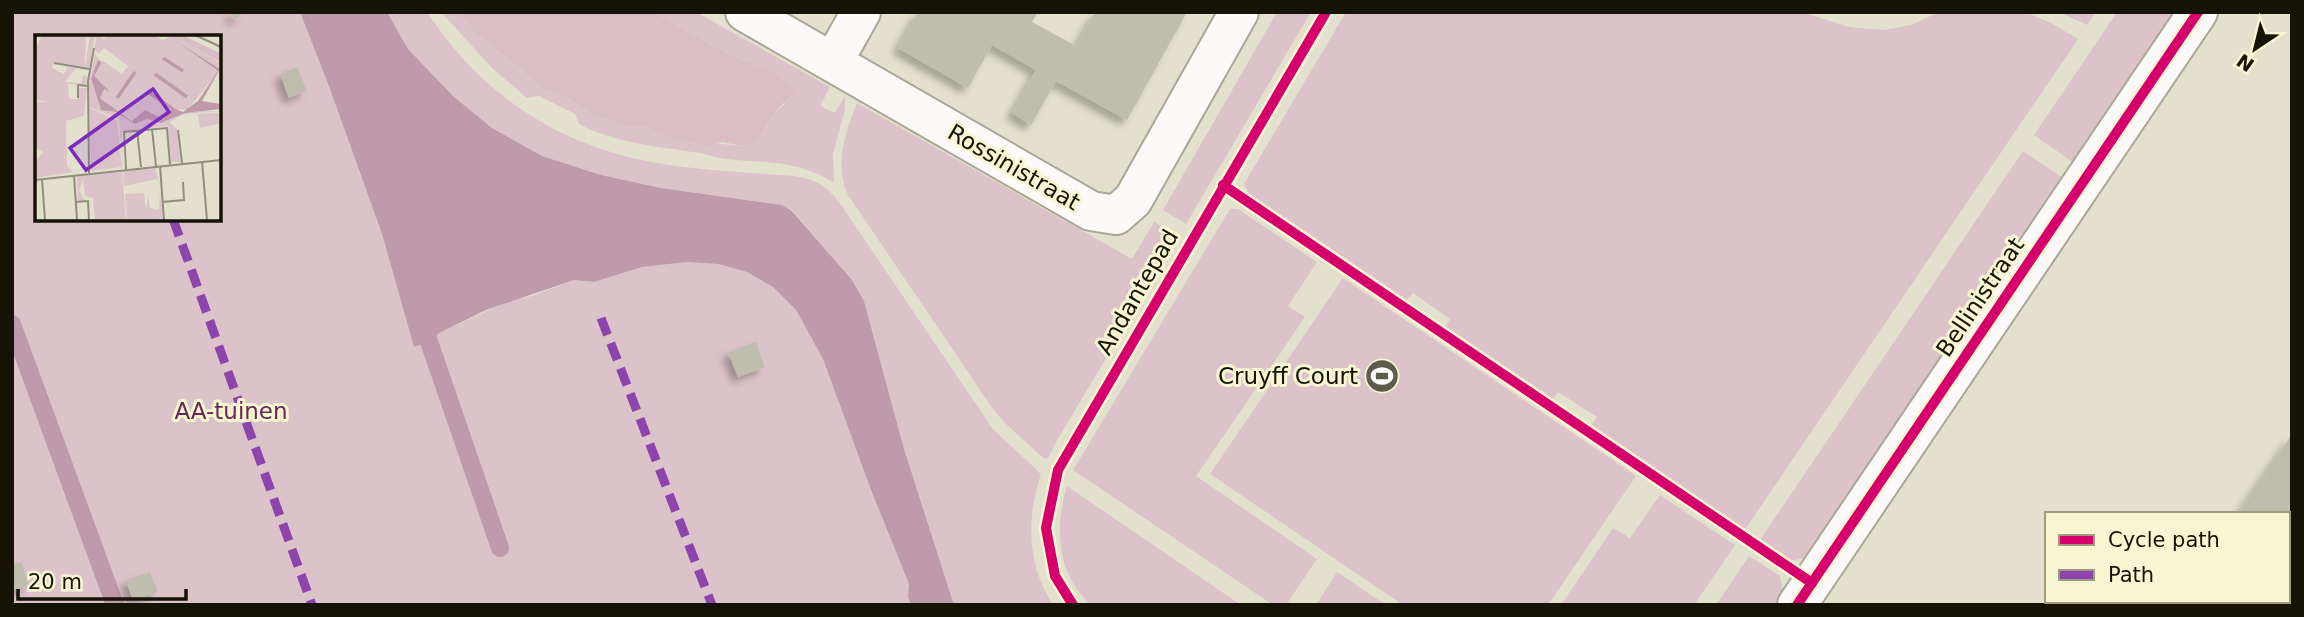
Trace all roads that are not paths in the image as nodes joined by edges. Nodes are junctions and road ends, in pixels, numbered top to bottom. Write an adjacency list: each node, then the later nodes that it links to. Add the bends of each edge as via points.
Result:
1 (745, 12): 5 (street, Rossinistraat)
2 (861, 12): 5 (street)
3 (1239, 12): 5 (street, Rossinistraat, via 1133,200 1116,215 1091,211)
4 (2198, 12): 6 (street, Bellinistraat)
5 (833, 62)
6 (1797, 605)

